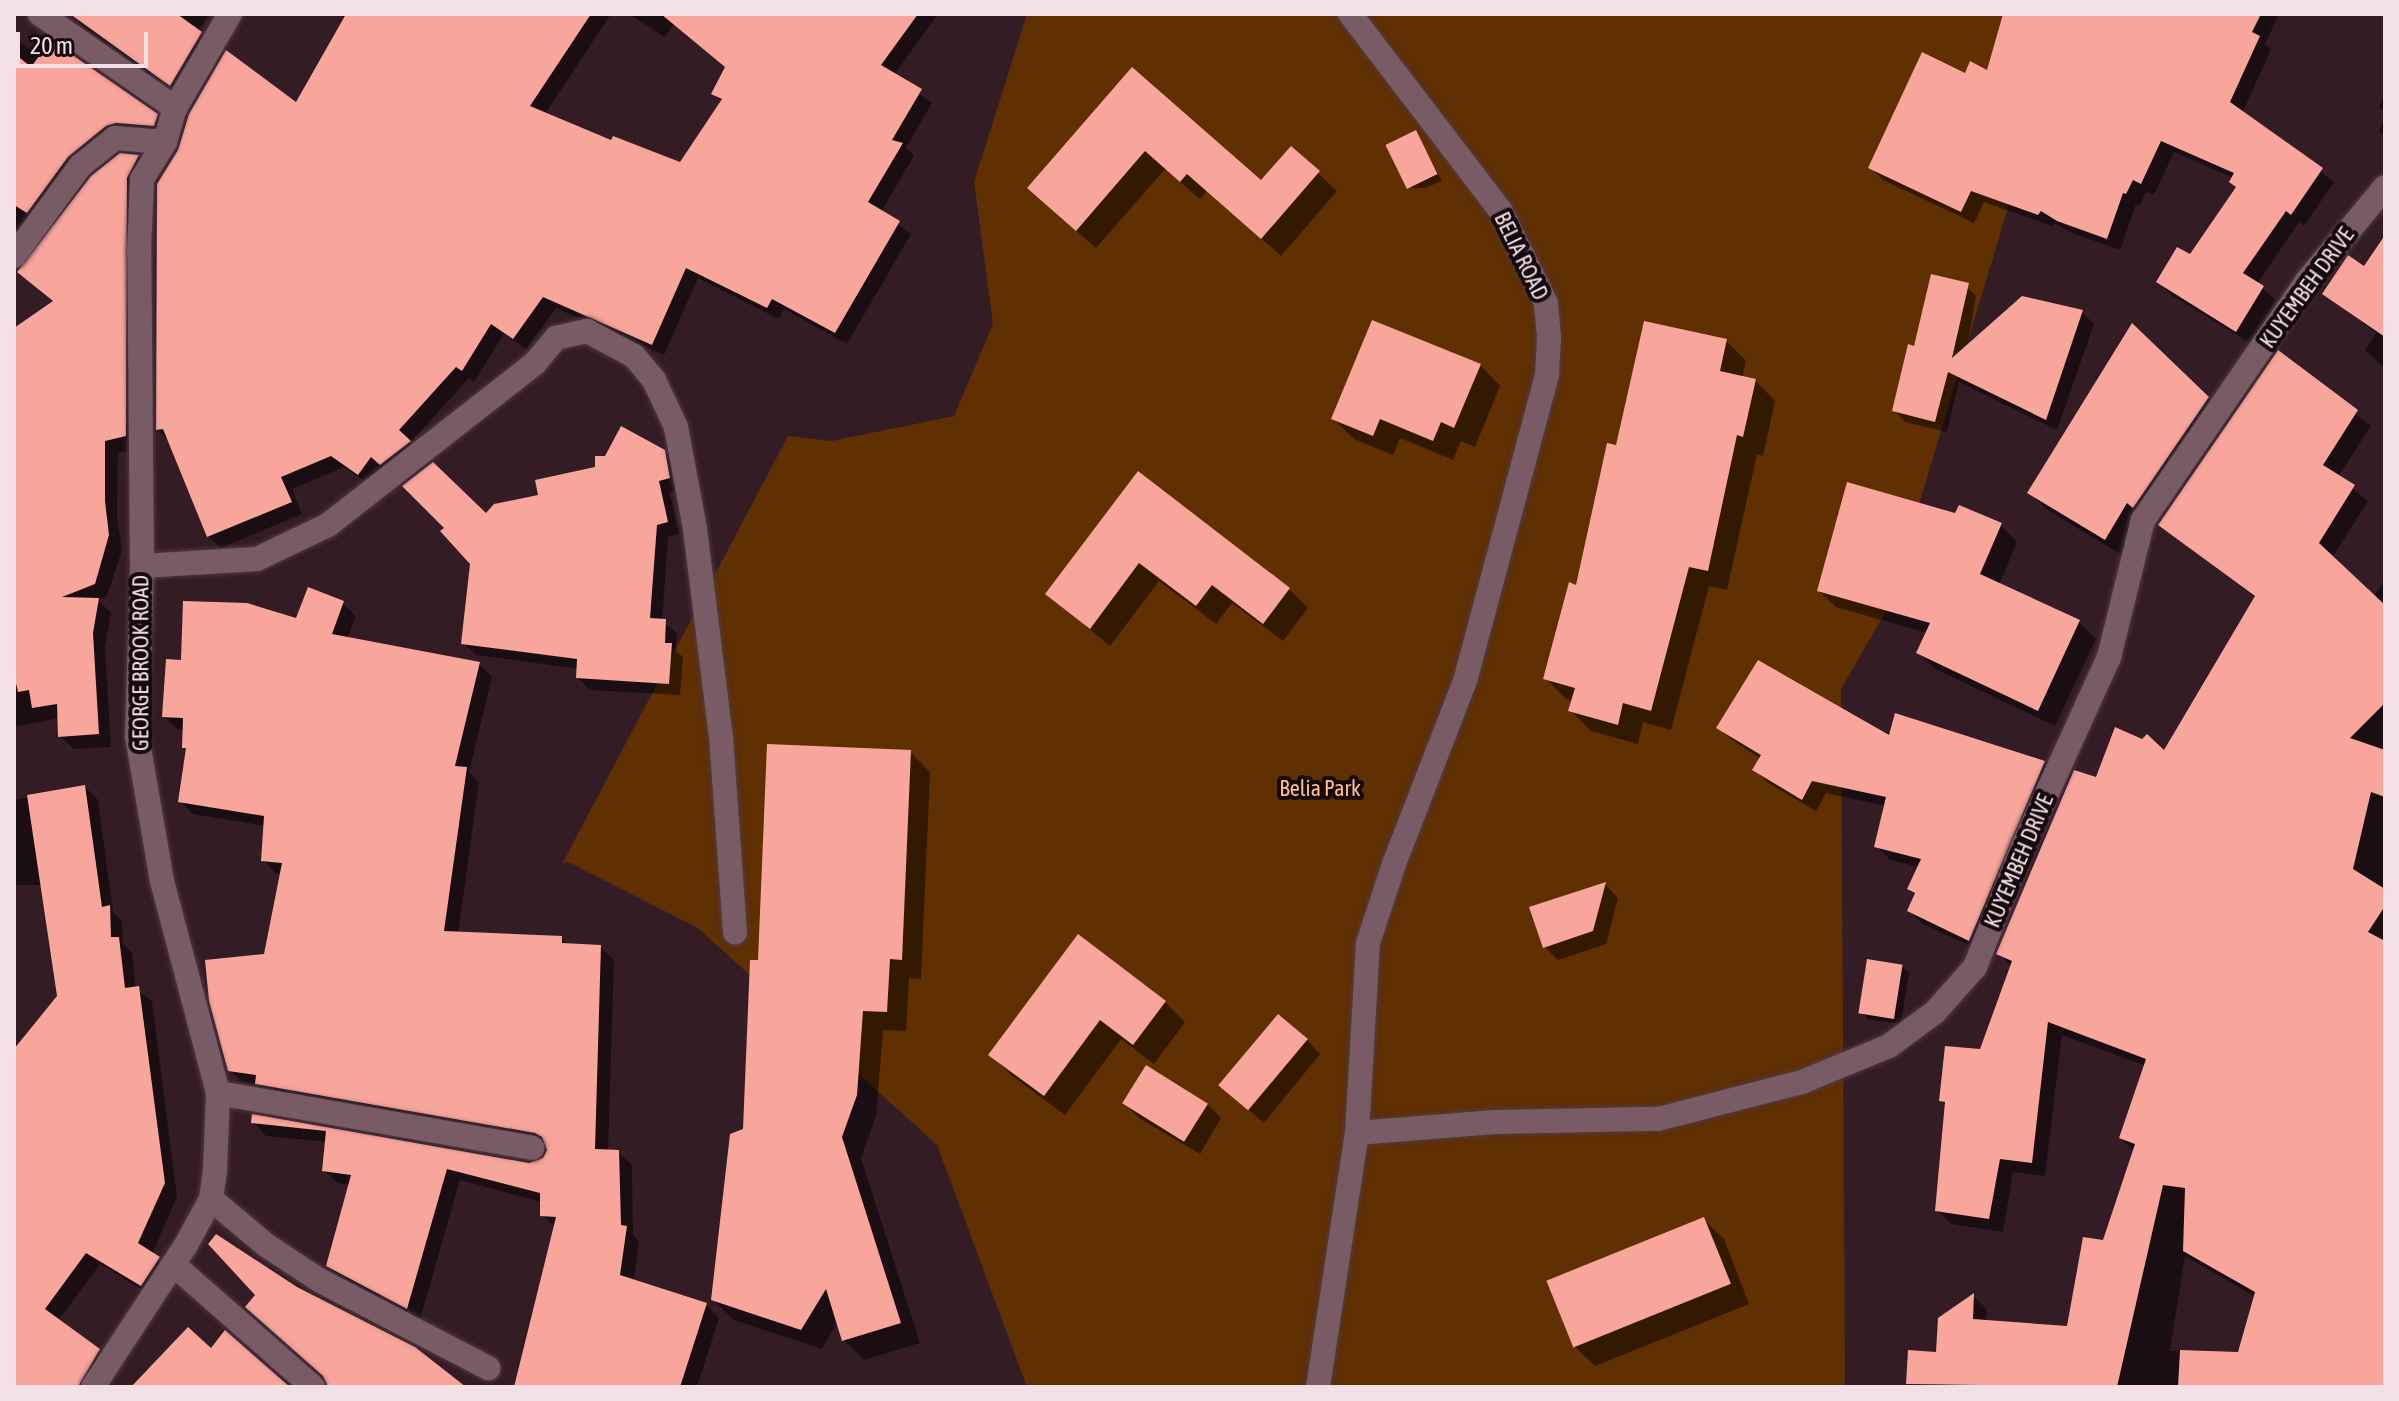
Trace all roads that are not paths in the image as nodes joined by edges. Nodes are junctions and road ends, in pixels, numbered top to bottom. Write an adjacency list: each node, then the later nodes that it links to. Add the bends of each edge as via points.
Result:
1 (40, 14): 4 (street)
2 (230, 14): 4 (street, GEORGE BROOK ROAD)
3 (1350, 14): 11 (street, BELIA ROAD, via 1500,210 1546,303 1547,375 1465,681 1368,943)
4 (175, 108): 5 (street, GEORGE BROOK ROAD)
5 (165, 142): 7 (street, via 115,138 80,166); 8 (street, GEORGE BROOK ROAD, via 142,179)
6 (2385, 187): 11 (street, KUYEMBEH DRIVE, via 2307,281 2143,520 2109,657 2022,848 1975,967 1935,1012 1889,1046 1802,1082 1658,1119 1495,1122)
7 (14, 256)
8 (142, 566): 9 (street, via 257,559 328,525 535,363 556,338 587,331 634,356 654,380 676,427 695,529 721,737); 10 (street, GEORGE BROOK ROAD, via 137,737 162,881)
9 (735, 933)
10 (218, 1093): 12 (street); 13 (street, GEORGE BROOK ROAD)
11 (1357, 1133): 18 (street, BELIA ROAD)
12 (532, 1148)
13 (211, 1199): 14 (street, GEORGE BROOK ROAD); 15 (street, via 319,1280)
14 (174, 1265): 16 (street, GEORGE BROOK ROAD); 17 (street)
15 (488, 1368)
16 (93, 1387)
17 (313, 1387)
18 (1318, 1387)

